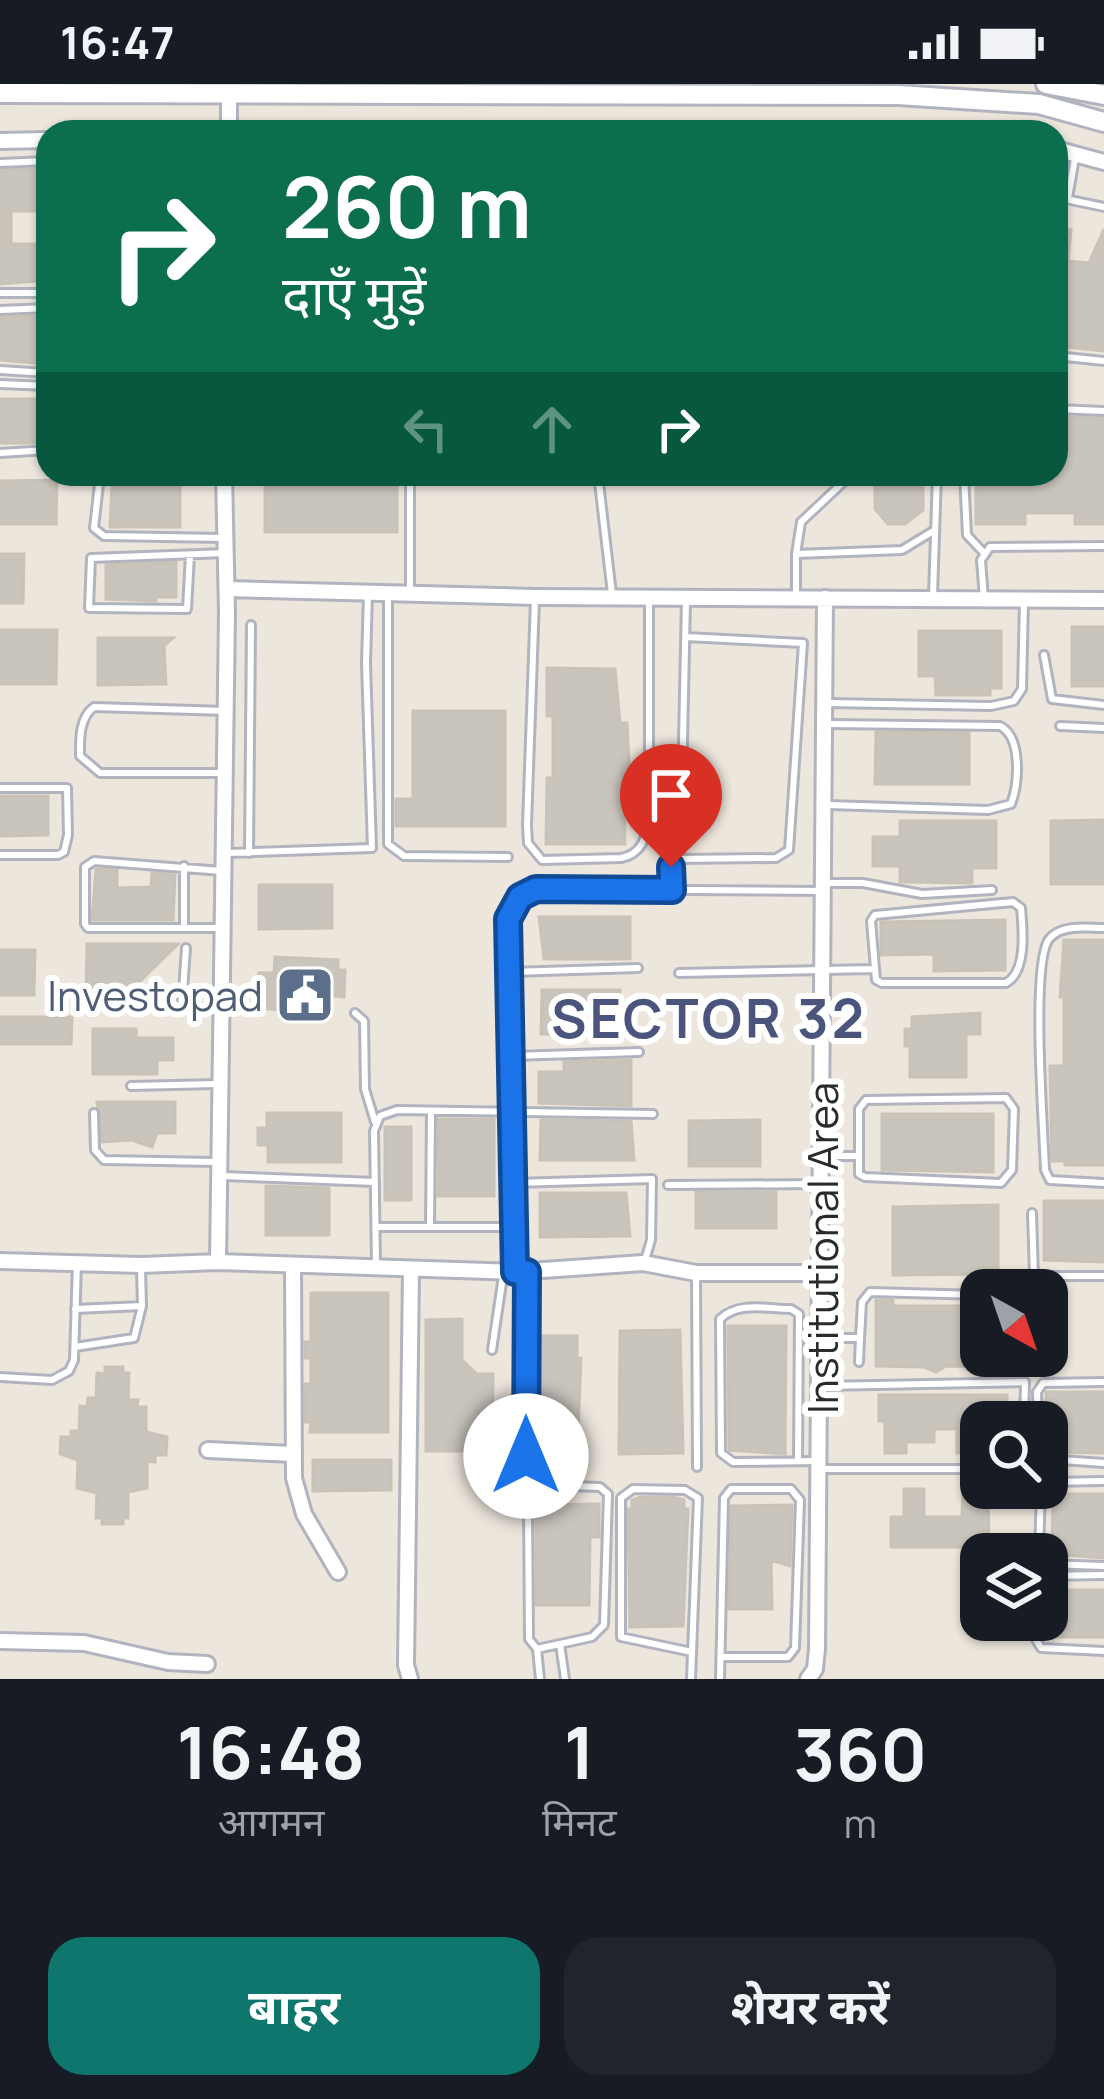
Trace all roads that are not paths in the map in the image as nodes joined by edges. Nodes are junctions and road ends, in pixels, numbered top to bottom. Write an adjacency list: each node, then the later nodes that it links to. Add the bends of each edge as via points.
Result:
1 (1046, 84): 6 (main road)
2 (898, 90): 3 (main road); 5 (main road)
3 (928, 90): 8 (main road, via 1040,104)
4 (0, 94): 5 (main road)
5 (230, 94): 7 (street)
6 (1104, 95)
7 (229, 120)
8 (1104, 122)
9 (36, 140): 10 (street)
10 (0, 141)
11 (1068, 152): 12 (street)
12 (1076, 154): 14 (street); 16 (lane)
13 (36, 162): 15 (lane)
14 (1104, 162)
15 (0, 163)
16 (1068, 198): 17 (lane)
17 (1104, 207)
18 (0, 293): 19 (lane)
19 (36, 293)
20 (36, 308): 21 (lane)
21 (0, 310)
22 (1068, 357): 23 (lane)
23 (1104, 361)
24 (0, 370): 25 (lane)
25 (36, 372)
26 (0, 384): 27 (lane)
27 (36, 386)
28 (1068, 409): 29 (lane)
29 (1104, 410)
30 (36, 451): 31 (lane)
31 (0, 453)
32 (99, 486): 40 (lane, via 94,528 104,536)
33 (224, 486): 40 (street)
34 (410, 486): 48 (lane)
35 (599, 486): 50 (lane)
36 (839, 486): 43 (lane, via 801,522)
37 (937, 486): 39 (lane)
38 (965, 486): 42 (lane, via 967,536)
39 (935, 530): 43 (lane, via 902,550); 55 (lane)
40 (227, 546): 44 (lane); 45 (street)
41 (1104, 546): 42 (lane, via 996,545)
42 (983, 552): 57 (lane)
43 (796, 554): 53 (lane)
44 (190, 555): 44 (lane, via 91,558 89,608 187,609)
45 (227, 589): 46 (street); 64 (street)
46 (368, 593): 47 (street); 75 (lane, via 372,848)
47 (388, 594): 48 (street); 77 (lane, via 388,844 404,856)
48 (410, 594): 49 (street)
49 (535, 597): 50 (street); 51 (lane, via 528,843 542,860 632,856 647,832)
50 (612, 598): 51 (street)
51 (650, 598): 52 (street)
52 (686, 598): 53 (street); 60 (lane)
53 (796, 598): 54 (street)
54 (826, 598): 55 (street); 62 (street, Institutional Area)
55 (933, 600): 57 (street)
56 (1104, 600): 58 (street)
57 (984, 601): 58 (street)
58 (1024, 601): 62 (lane, via 1022,689 1014,701)
59 (251, 626): 69 (lane)
60 (686, 637): 73 (lane); 81 (lane, via 803,643 789,850 776,859 676,859)
61 (1044, 655): 63 (lane, via 1052,699)
62 (826, 703): 65 (street, Institutional Area)
63 (1104, 705)
64 (226, 711): 68 (street); 70 (lane, via 94,707 80,741 80,756 100,773)
65 (826, 724): 72 (street, Institutional Area); 72 (lane, via 1000,726 1014,740 1015,795 1011,804 988,809)
66 (1060, 727): 67 (lane)
67 (1104, 728)
68 (225, 742): 69 (lane); 70 (street)
69 (250, 743): 75 (lane)
70 (225, 773): 74 (street)
71 (0, 788): 76 (lane, via 67,788 68,835 58,856)
72 (824, 805): 80 (street, Institutional Area)
73 (681, 837)
74 (224, 853): 75 (lane); 79 (street)
75 (249, 853)
76 (0, 855)
77 (508, 856)
78 (184, 866): 79 (lane); 83 (lane); 83 (lane, via 94,861 84,872 88,928)
79 (224, 871): 84 (street)
80 (824, 887): 81 (lane); 82 (lane); 88 (street, Institutional Area)
81 (672, 890): 90 (lane, via 536,889 520,897 508,919)
82 (992, 890)
83 (184, 926): 84 (lane)
84 (223, 928): 92 (street)
85 (1104, 928): 108 (lane, via 1049,938 1040,1048 1045,1170 1060,1183)
86 (186, 948): 92 (lane, via 182,1005)
87 (638, 968): 90 (lane)
88 (824, 968): 89 (lane); 91 (lane); 103 (street, Institutional Area)
89 (874, 969): 89 (lane, via 882,983 1006,983 1019,972 1021,908 1013,902 881,912 871,921)
90 (512, 972): 95 (lane)
91 (679, 973)
92 (221, 1012): 96 (street)
93 (355, 1013): 102 (lane, via 364,1022 365,1088)
94 (639, 1052): 95 (lane)
95 (512, 1056): 98 (lane)
96 (217, 1084): 97 (lane); 105 (street)
97 (131, 1086)
98 (513, 1110): 99 (lane); 101 (lane); 107 (lane)
99 (431, 1111): 102 (lane, via 389,1112); 113 (lane)
100 (94, 1113): 105 (lane, via 95,1150 104,1160)
101 (653, 1114)
102 (375, 1122): 106 (lane)
103 (822, 1156): 104 (lane); 109 (street, Institutional Area)
104 (858, 1156): 104 (lane, via 866,1100 1006,1098 1014,1109 1012,1170 1001,1183 865,1178)
105 (219, 1169): 106 (lane); 117 (street)
106 (375, 1182): 112 (lane)
107 (514, 1183): 114 (lane); 118 (lane, via 652,1179 651,1246)
108 (1104, 1183)
109 (822, 1184): 110 (lane); 125 (street, Institutional Area)
110 (668, 1185)
111 (1032, 1213): 126 (lane, via 1034,1276)
112 (376, 1227): 113 (lane); 121 (lane)
113 (430, 1227): 114 (lane)
114 (514, 1227): 123 (lane)
115 (0, 1261): 116 (street)
116 (76, 1261): 119 (street); 129 (lane)
117 (218, 1262): 119 (street); 120 (street)
118 (643, 1263): 123 (street); 124 (street)
119 (141, 1265): 128 (lane)
120 (292, 1266): 121 (street); 142 (street)
121 (376, 1268): 122 (street)
122 (411, 1271): 123 (street); 165 (street)
123 (515, 1272): 134 (lane); 143 (lane)
124 (696, 1273): 125 (street); 148 (lane)
125 (822, 1273): 131 (street, Institutional Area)
126 (1104, 1276)
127 (960, 1294): 132 (lane, via 870,1292)
128 (142, 1306): 129 (lane); 133 (lane, via 134,1338)
129 (75, 1309): 133 (lane)
130 (799, 1331): 131 (lane); 145 (lane); 145 (lane, via 799,1314 791,1310 737,1308 720,1319 721,1454 734,1462)
131 (821, 1335): 132 (lane); 138 (street, Institutional Area)
132 (860, 1338): 135 (lane)
133 (74, 1347): 136 (lane, via 62,1378)
134 (492, 1350)
135 (859, 1363)
136 (0, 1377)
137 (1104, 1382): 140 (lane, via 1043,1383)
138 (820, 1386): 139 (lane, via 1025,1382); 147 (street, Institutional Area)
139 (1025, 1401)
140 (1037, 1401)
141 (208, 1450): 142 (street)
142 (294, 1454): 154 (street, via 297,1497)
143 (526, 1456)
144 (1068, 1460): 146 (lane)
145 (798, 1461): 147 (lane)
146 (1104, 1463)
147 (820, 1465): 149 (lane); 170 (street, Institutional Area, via 817,1649)
148 (697, 1467)
149 (960, 1468)
150 (1104, 1481): 151 (lane)
151 (1068, 1483)
152 (1068, 1565): 153 (lane)
153 (1104, 1566)
154 (338, 1572)
155 (1104, 1575): 156 (lane)
156 (1068, 1576)
157 (0, 1641): 164 (street, via 84,1643)
158 (1037, 1641): 162 (lane, via 1041,1648)
159 (560, 1644): 160 (lane); 160 (lane, via 592,1637 604,1625 608,1494 600,1487 544,1485 528,1502 529,1639); 167 (lane)
160 (537, 1649): 166 (lane)
161 (692, 1652): 161 (lane, via 698,1498 685,1490 633,1489 621,1498 621,1637); 168 (lane)
162 (1104, 1652)
163 (721, 1657): 163 (lane, via 724,1498 731,1489 791,1489 800,1499 795,1648 788,1657); 169 (lane)
164 (208, 1671)
165 (410, 1679)
166 (540, 1679)
167 (565, 1679)
168 (691, 1679)
169 (720, 1679)
170 (808, 1679)

